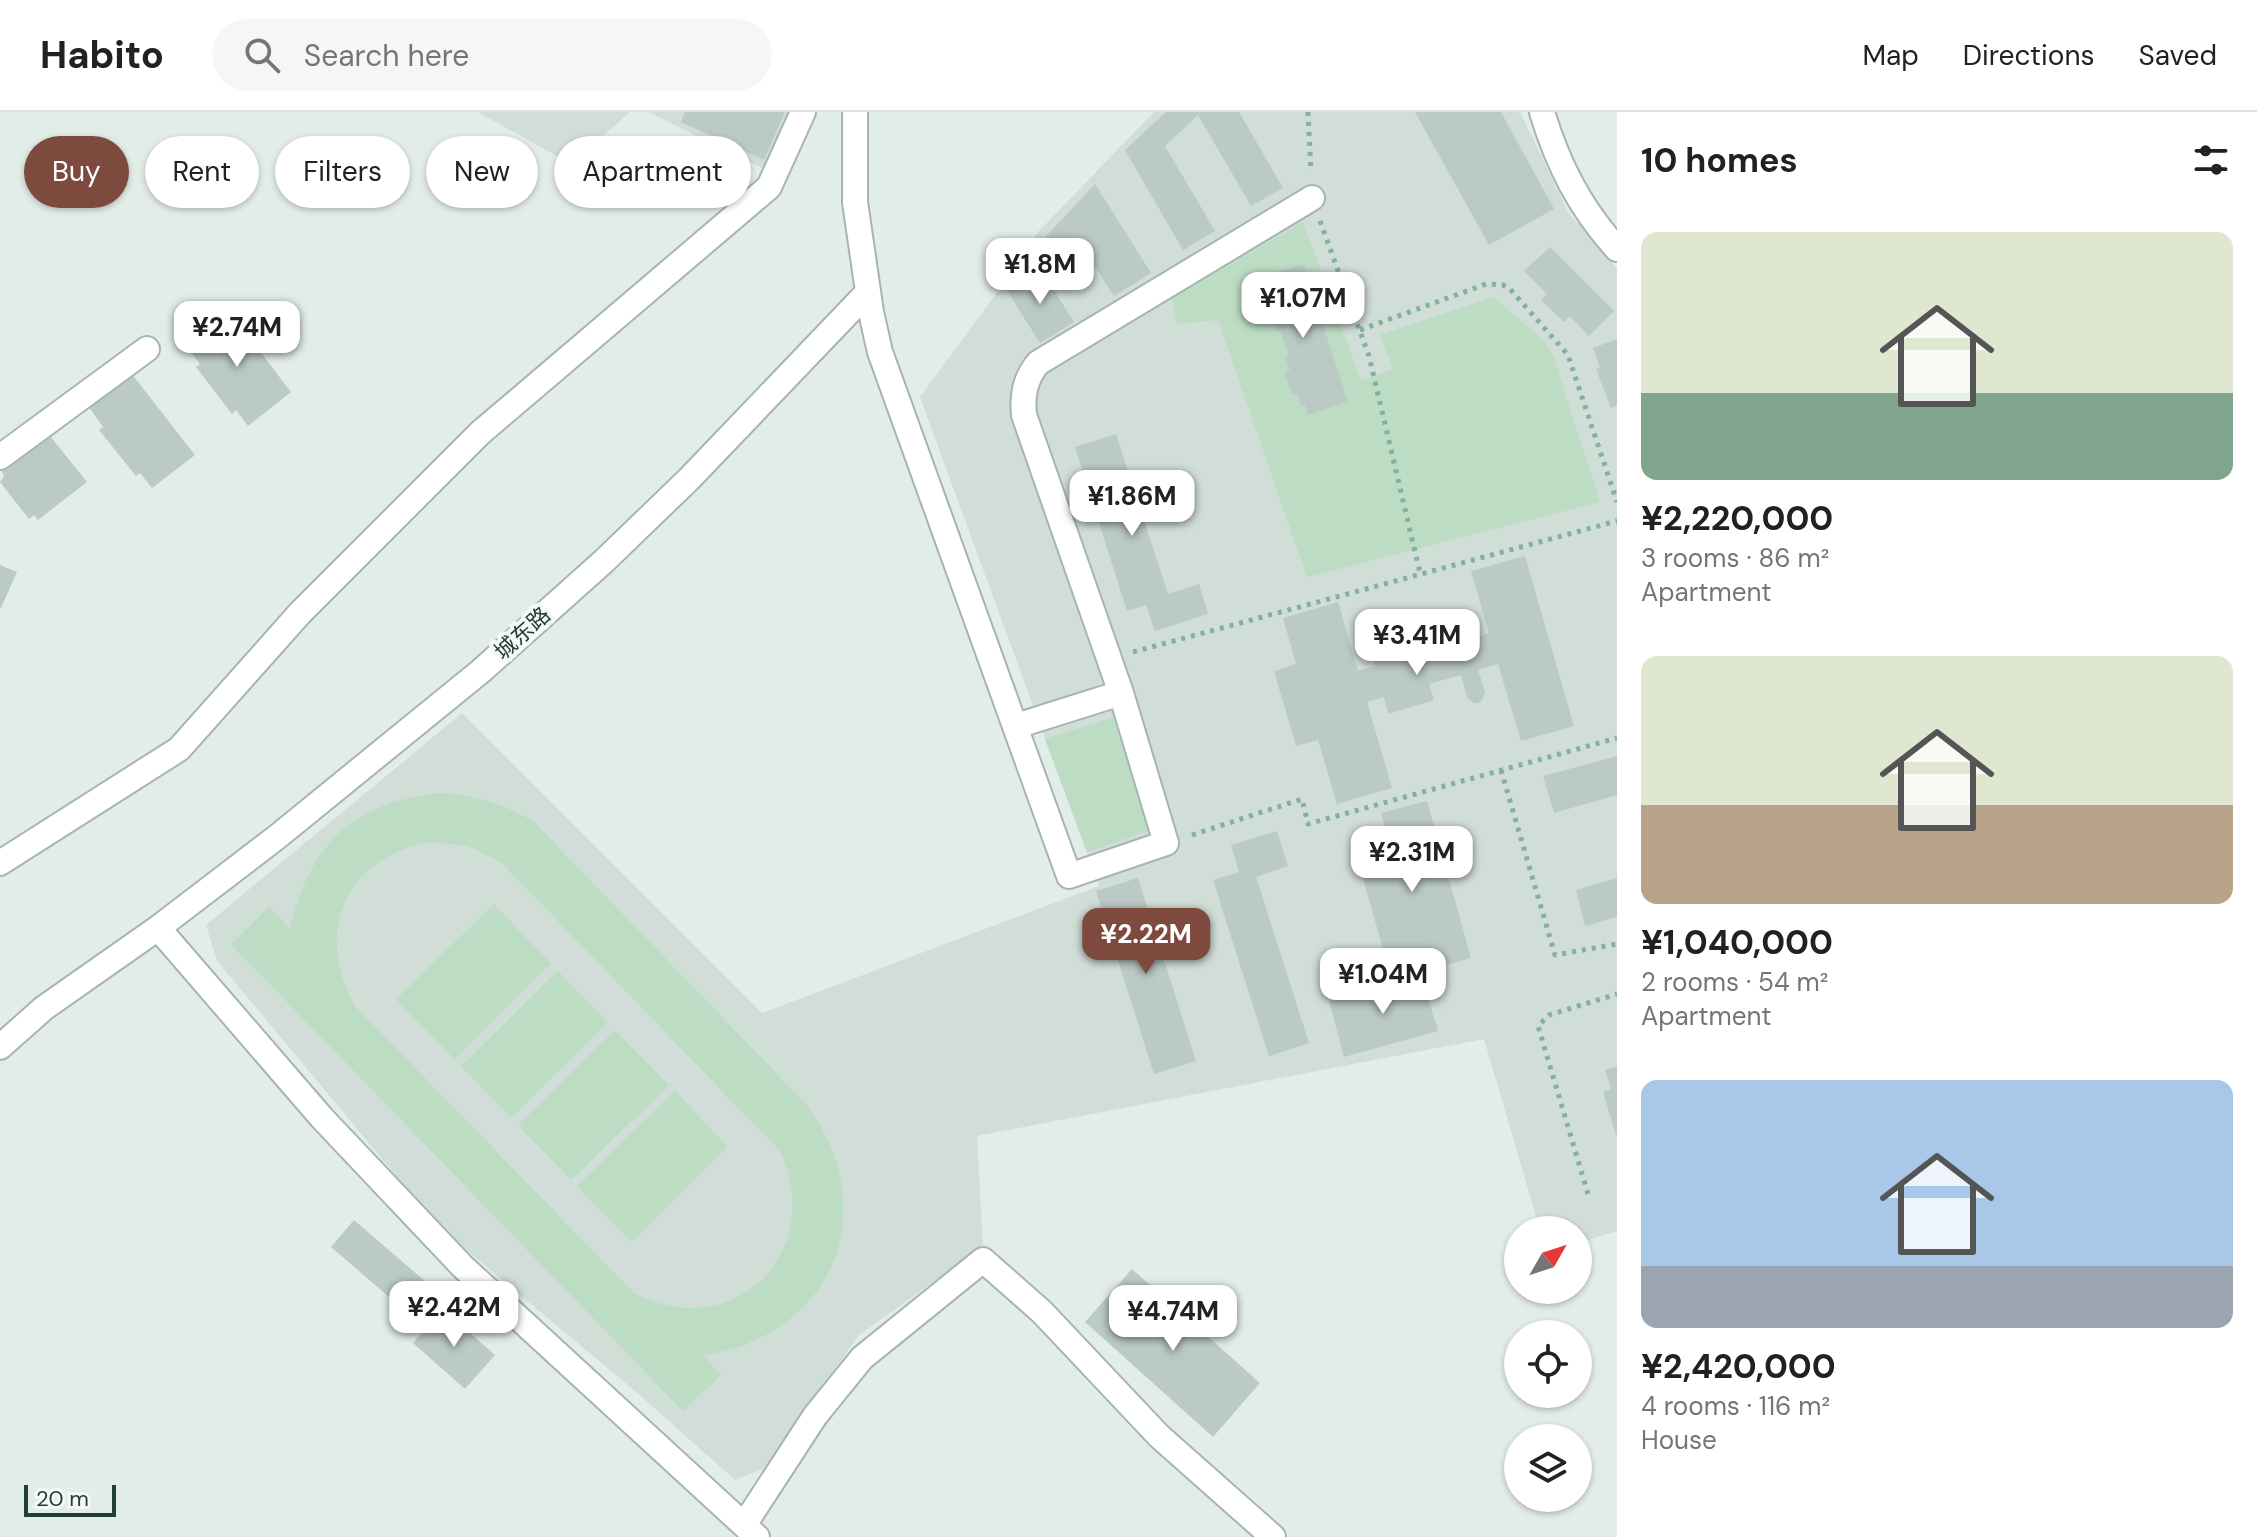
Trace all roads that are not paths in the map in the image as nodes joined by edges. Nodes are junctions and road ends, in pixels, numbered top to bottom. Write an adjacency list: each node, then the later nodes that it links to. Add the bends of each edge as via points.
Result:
1 (803, 112): 11 (street, via 769,187 480,433 300,613 179,749)
2 (855, 112): 6 (street, via 855,202)
3 (1542, 112): 5 (street, via 1583,208)
4 (1312, 198): 9 (street, via 1038,363 1026,381 1024,415)
5 (1617, 249)
6 (868, 292): 10 (street, via 880,352); 12 (street, 城东路, via 604,561 481,671)
7 (147, 349): 8 (street)
8 (0, 457)
9 (1121, 693): 10 (street); 10 (street, via 1166,843 1069,876)
10 (1016, 726)
11 (0, 863)
12 (158, 928): 13 (street, 城东路, via 44,1008); 14 (street, via 322,1118 463,1267)
13 (0, 1047)
14 (750, 1531): 15 (street, via 815,1416 862,1358 983,1260 1042,1312 1159,1436)
15 (1273, 1537)

